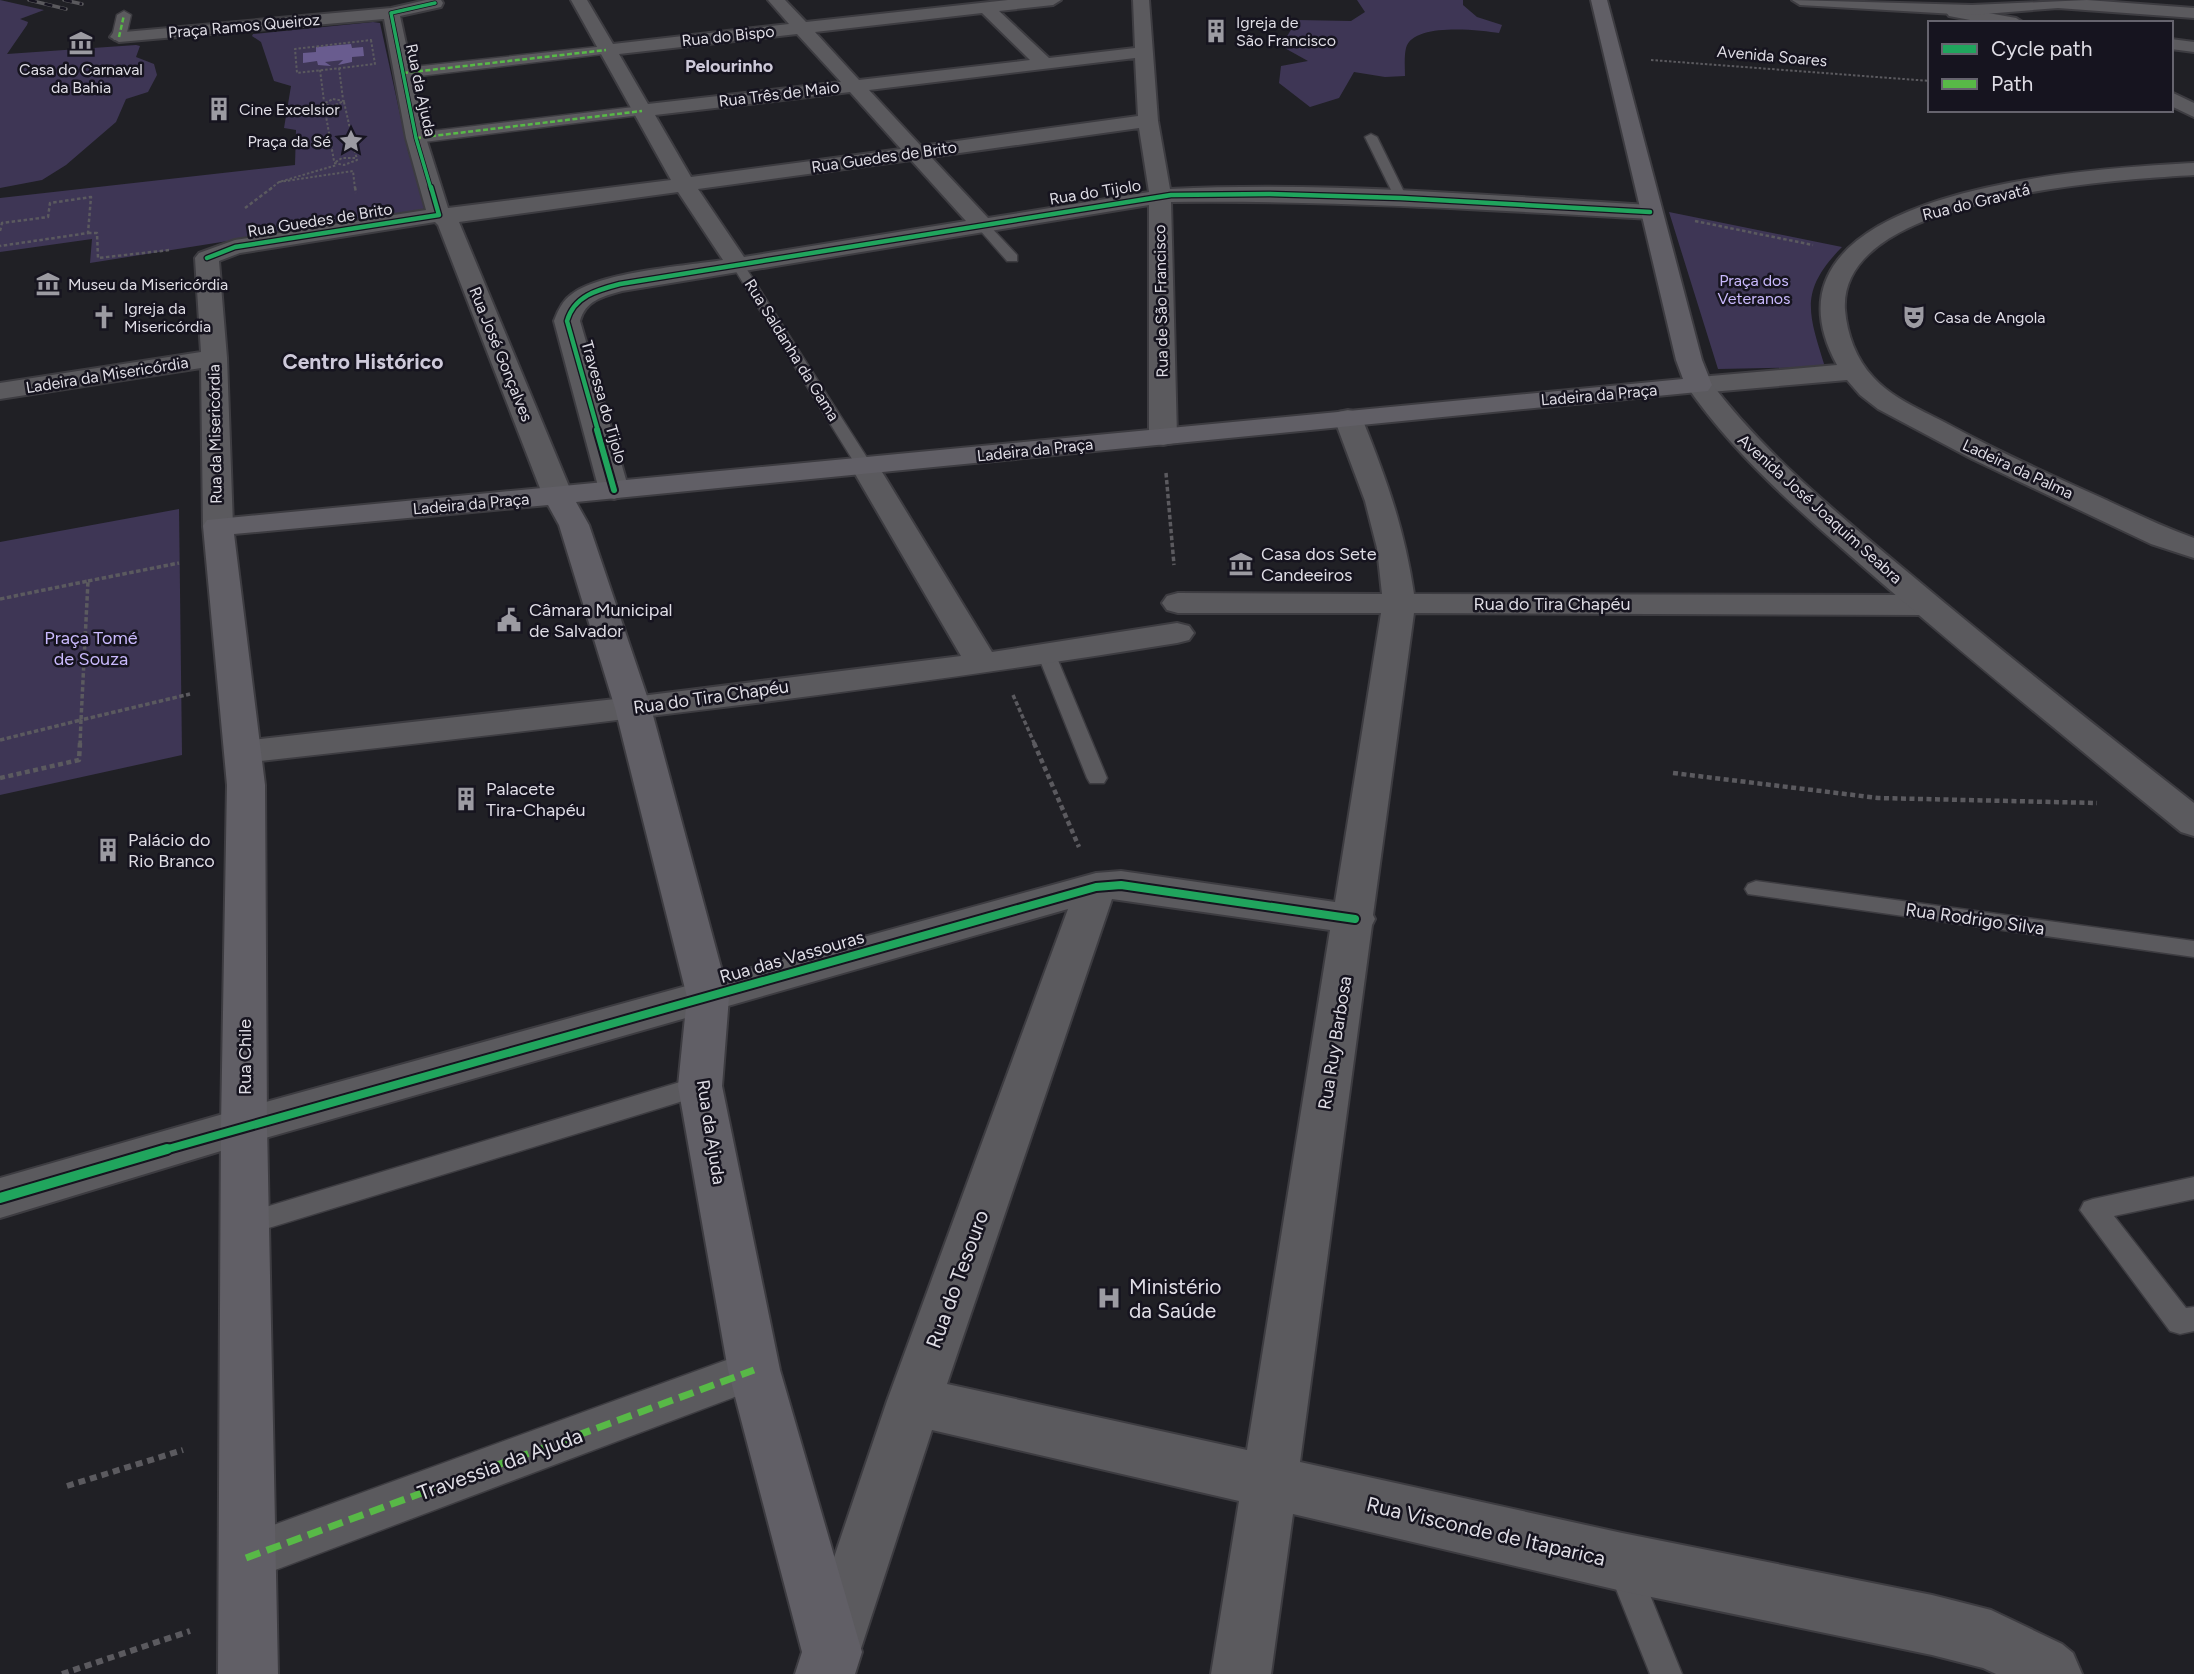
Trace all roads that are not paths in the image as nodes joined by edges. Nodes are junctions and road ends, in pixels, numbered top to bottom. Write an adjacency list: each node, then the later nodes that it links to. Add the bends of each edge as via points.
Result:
1 (579, 0): 23 (street, Rua Saldanha da Gama)
2 (776, 0): 19 (street)
3 (1053, 0): 11 (street, Rua do Bispo)
4 (1141, 0): 24 (street, Rua de São Francisco)
5 (1599, 0): 39 (main road, Avenida José Joaquim Seabra)
6 (1800, 0): 13 (street)
7 (2113, 0): 12 (street)
8 (435, 1): 9 (street); 14 (street)
9 (456, 1)
10 (2067, 1): 12 (street); 13 (street); 18 (street, via 2040,10 2036,15)
11 (986, 8): 19 (street, Rua do Bispo); 25 (street)
12 (2143, 9): 15 (street)
13 (1955, 12): 17 (street)
14 (391, 13): 20 (street, Praça Ramos Queiroz); 26 (street, Rua da Ajuda)
15 (2194, 13)
16 (124, 15): 20 (street, Praça Ramos Queiroz)
17 (2005, 21)
18 (2040, 21)
19 (800, 28): 23 (street, Rua do Bispo); 27 (street)
20 (119, 37)
21 (2173, 44): 22 (street)
22 (2194, 47)
23 (606, 50): 26 (street, Rua do Bispo); 29 (street, Rua Saldanha da Gama)
24 (1143, 52): 25 (street, Rua Três de Maio); 31 (street, Rua de São Francisco)
25 (1044, 63): 27 (street, Rua Três de Maio)
26 (403, 73): 33 (street, Rua da Ajuda)
27 (856, 85): 29 (street, Rua Três de Maio); 34 (street)
28 (2173, 99): 30 (street)
29 (642, 111): 33 (street, Rua Três de Maio); 36 (street, Rua Saldanha da Gama)
30 (2194, 111)
31 (1148, 121): 34 (street, Rua Guedes de Brito); 37 (street, Rua de São Francisco)
32 (1371, 137): 38 (lane)
33 (416, 138): 40 (street, Rua da Ajuda)
34 (919, 153): 36 (street, Rua Guedes de Brito); 41 (street)
35 (2194, 169): 47 (street, Rua do Gravatá, via 2007,191 1950,205 1875,236 1855,253 1836,280 1831,303 1836,337)
36 (684, 184): 40 (street, Rua Guedes de Brito); 44 (street, Rua Saldanha da Gama)
37 (1160, 196): 38 (street, Rua do Tijolo); 41 (street, Rua do Tijolo); 51 (street, Rua de São Francisco)
38 (1401, 198): 39 (street, Rua do Tijolo)
39 (1650, 212): 48 (main road, Avenida José Joaquim Seabra)
40 (439, 215): 42 (street, Rua Guedes de Brito, via 235,247); 54 (street, Rua José Gonçalves, via 448,222)
41 (982, 225): 43 (lane); 44 (street, Rua do Tijolo)
42 (207, 258): 46 (street, Rua da Misericórdia)
43 (1012, 258)
44 (738, 265): 45 (street, Rua do Tijolo, via 596,291 577,300); 52 (lane, Rua Saldanha da Gama)
45 (567, 321): 53 (street, Travessa do Tijolo)
46 (214, 358): 49 (street, Ladeira da Misericórdia); 55 (street, Rua da Misericórdia)
47 (1852, 372): 48 (street, Ladeira da Praça); 56 (street, Ladeira da Palma, via 1872,392 1965,446)
48 (1699, 385): 50 (main road, Ladeira da Praça); 58 (street, Avenida José Joaquim Seabra, via 1740,439)
49 (0, 391)
50 (1348, 418): 51 (main road, Ladeira da Praça); 57 (street, Rua Ruy Barbosa, via 1380,501)
51 (1163, 437): 52 (main road, Ladeira da Praça)
52 (865, 467): 53 (main road, Ladeira da Praça); 60 (street, Rua Saldanha da Gama)
53 (614, 489): 54 (main road, Ladeira da Praça)
54 (558, 496): 55 (main road, Ladeira da Praça); 61 (main road, Rua da Ajuda, via 574,525)
55 (218, 526): 62 (main road, Rua Chile)
56 (2194, 549)
57 (1399, 603): 58 (street, Rua do Tira Chapéu); 59 (street, Rua do Tira Chapéu, via 1177,618); 67 (street, Rua Ruy Barbosa)
58 (1927, 605): 64 (street, Avenida José Joaquim Seabra)
59 (1046, 653): 60 (street, Rua do Tira Chapéu); 63 (lane)
60 (990, 663): 61 (street, Rua do Tira Chapéu)
61 (633, 708): 62 (street, Rua do Tira Chapéu); 69 (main road, Rua da Ajuda)
62 (243, 752): 71 (main road, Rua Chile, via 247,785)
63 (1097, 778)
64 (2183, 814)
65 (1096, 887): 67 (street, Rua das Vassouras, via 1121,885); 69 (street, Rua das Vassouras); 77 (street, Rua do Tesouro)
66 (1756, 889): 68 (lane, Rua Rodrigo Silva)
67 (1354, 919): 78 (street, Rua Ruy Barbosa)
68 (2194, 949)
69 (708, 997): 70 (main road, Rua da Ajuda); 71 (street, Rua das Vassouras)
70 (700, 1086): 74 (lane); 76 (main road, Rua da Ajuda)
71 (244, 1126): 73 (street, Rua das Vassouras); 74 (main road, Rua Chile)
72 (2194, 1188): 75 (lane, via 2093,1210 2180,1322)
73 (0, 1198)
74 (246, 1224): 79 (main road, Rua Chile)
75 (2194, 1319)
76 (754, 1370): 79 (street, Travessia da Ajuda); 81 (main road, Rua da Ajuda)
77 (914, 1401): 78 (street, Rua Visconde de Itaparica); 81 (street, Rua do Tesouro)
78 (1268, 1480): 80 (street, Rua Visconde de Itaparica); 83 (street, Rua Ruy Barbosa)
79 (246, 1558): 82 (main road, Rua Chile)
80 (1622, 1562): 84 (lane); 85 (street, Rua Visconde de Itaparica, via 1968,1634 1991,1640)
81 (829, 1663)
82 (248, 1674)
83 (1241, 1674)
84 (1666, 1674)
85 (2052, 1674)

